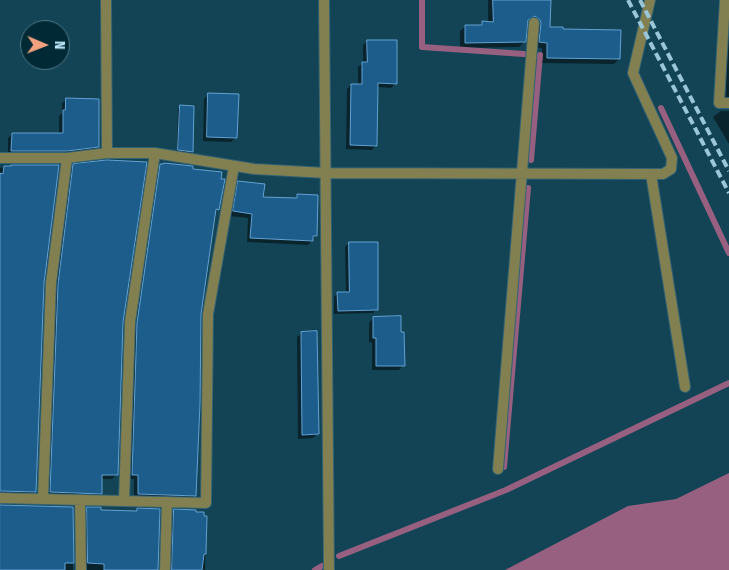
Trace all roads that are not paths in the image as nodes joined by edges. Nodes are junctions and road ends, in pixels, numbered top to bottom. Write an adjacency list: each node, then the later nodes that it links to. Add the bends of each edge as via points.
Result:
1 (106, 0): 7 (street)
2 (324, 0): 12 (street)
3 (650, 0): 14 (street, via 634,73 672,158 671,169 663,174)
4 (725, 0): 6 (street, via 719,103)
5 (534, 23): 13 (street)
6 (729, 103)
7 (108, 153): 8 (street); 10 (street)
8 (155, 153): 11 (street); 20 (street, via 130,322)
9 (0, 158): 10 (street)
10 (67, 158): 18 (street, via 51,283)
11 (234, 166): 12 (street); 21 (street, via 208,314 206,503)
12 (326, 173): 13 (street); 24 (street)
13 (522, 174): 14 (street); 16 (street)
14 (651, 174): 15 (street)
15 (685, 387)
16 (498, 469)
17 (0, 498): 18 (street)
18 (43, 500): 19 (street)
19 (80, 500): 20 (street); 22 (street)
20 (124, 501): 21 (street)
21 (167, 502): 23 (street)
22 (81, 570)
23 (165, 570)
24 (328, 570)

